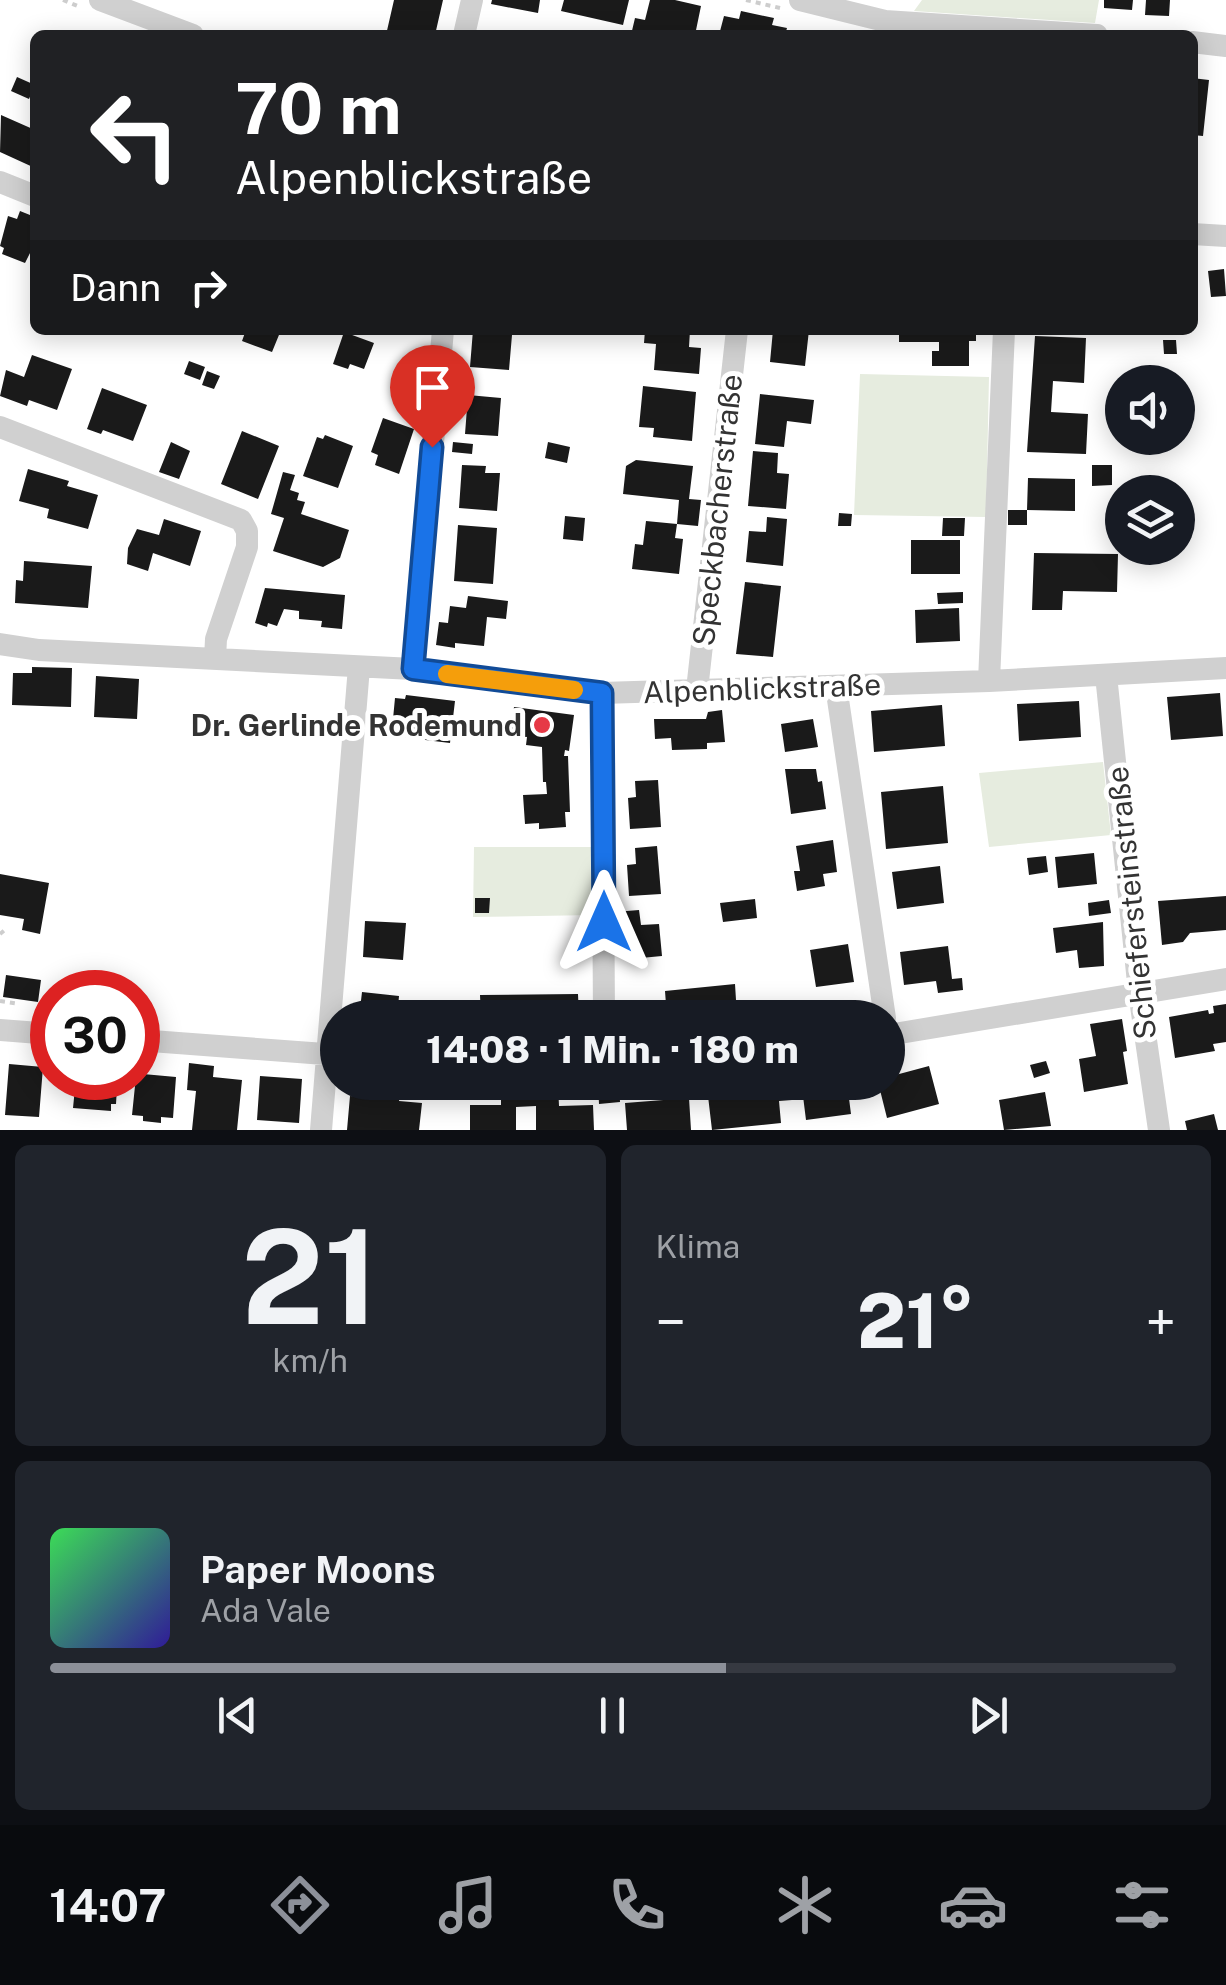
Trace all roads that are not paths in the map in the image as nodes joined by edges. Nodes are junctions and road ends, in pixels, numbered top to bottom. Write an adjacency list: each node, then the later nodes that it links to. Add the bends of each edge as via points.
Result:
1 (100, 0): 4 (street)
2 (472, 0): 6 (street)
3 (800, 0): 7 (street, via 886,21)
4 (138, 7): 5 (street)
5 (183, 30)
6 (465, 30)
7 (1022, 30)
8 (1198, 43): 9 (street)
9 (1226, 46)
10 (0, 182): 11 (street)
11 (30, 194)
12 (1198, 234): 13 (street)
13 (1226, 236)
14 (437, 335): 22 (street)
15 (736, 335): 26 (street, Speckbacherstraße)
16 (1004, 335): 24 (street)
17 (0, 427): 19 (street, via 241,520 246,547)
18 (0, 644): 19 (street, Alpenblickstraße)
19 (214, 659): 20 (street, Alpenblickstraße)
20 (360, 667): 22 (street, Alpenblickstraße); 30 (street)
21 (1226, 668): 23 (street, Alpenblickstraße)
22 (413, 669): 27 (street, Alpenblickstraße)
23 (1106, 675): 24 (street, Alpenblickstraße); 29 (street, Schiefersteinstraße)
24 (990, 681): 25 (street, Alpenblickstraße)
25 (836, 686): 26 (street, Alpenblickstraße); 32 (street)
26 (698, 690): 27 (street, Alpenblickstraße)
27 (602, 693): 31 (street)
28 (1226, 978): 29 (street)
29 (1139, 992): 34 (street); 40 (street, Schiefersteinstraße)
30 (336, 1000)
31 (604, 1000)
32 (882, 1000)
33 (0, 1030): 35 (street)
34 (905, 1031)
35 (30, 1032)
36 (160, 1042): 37 (street)
37 (320, 1053)
38 (325, 1100): 39 (street)
39 (321, 1130)
40 (1160, 1130)

